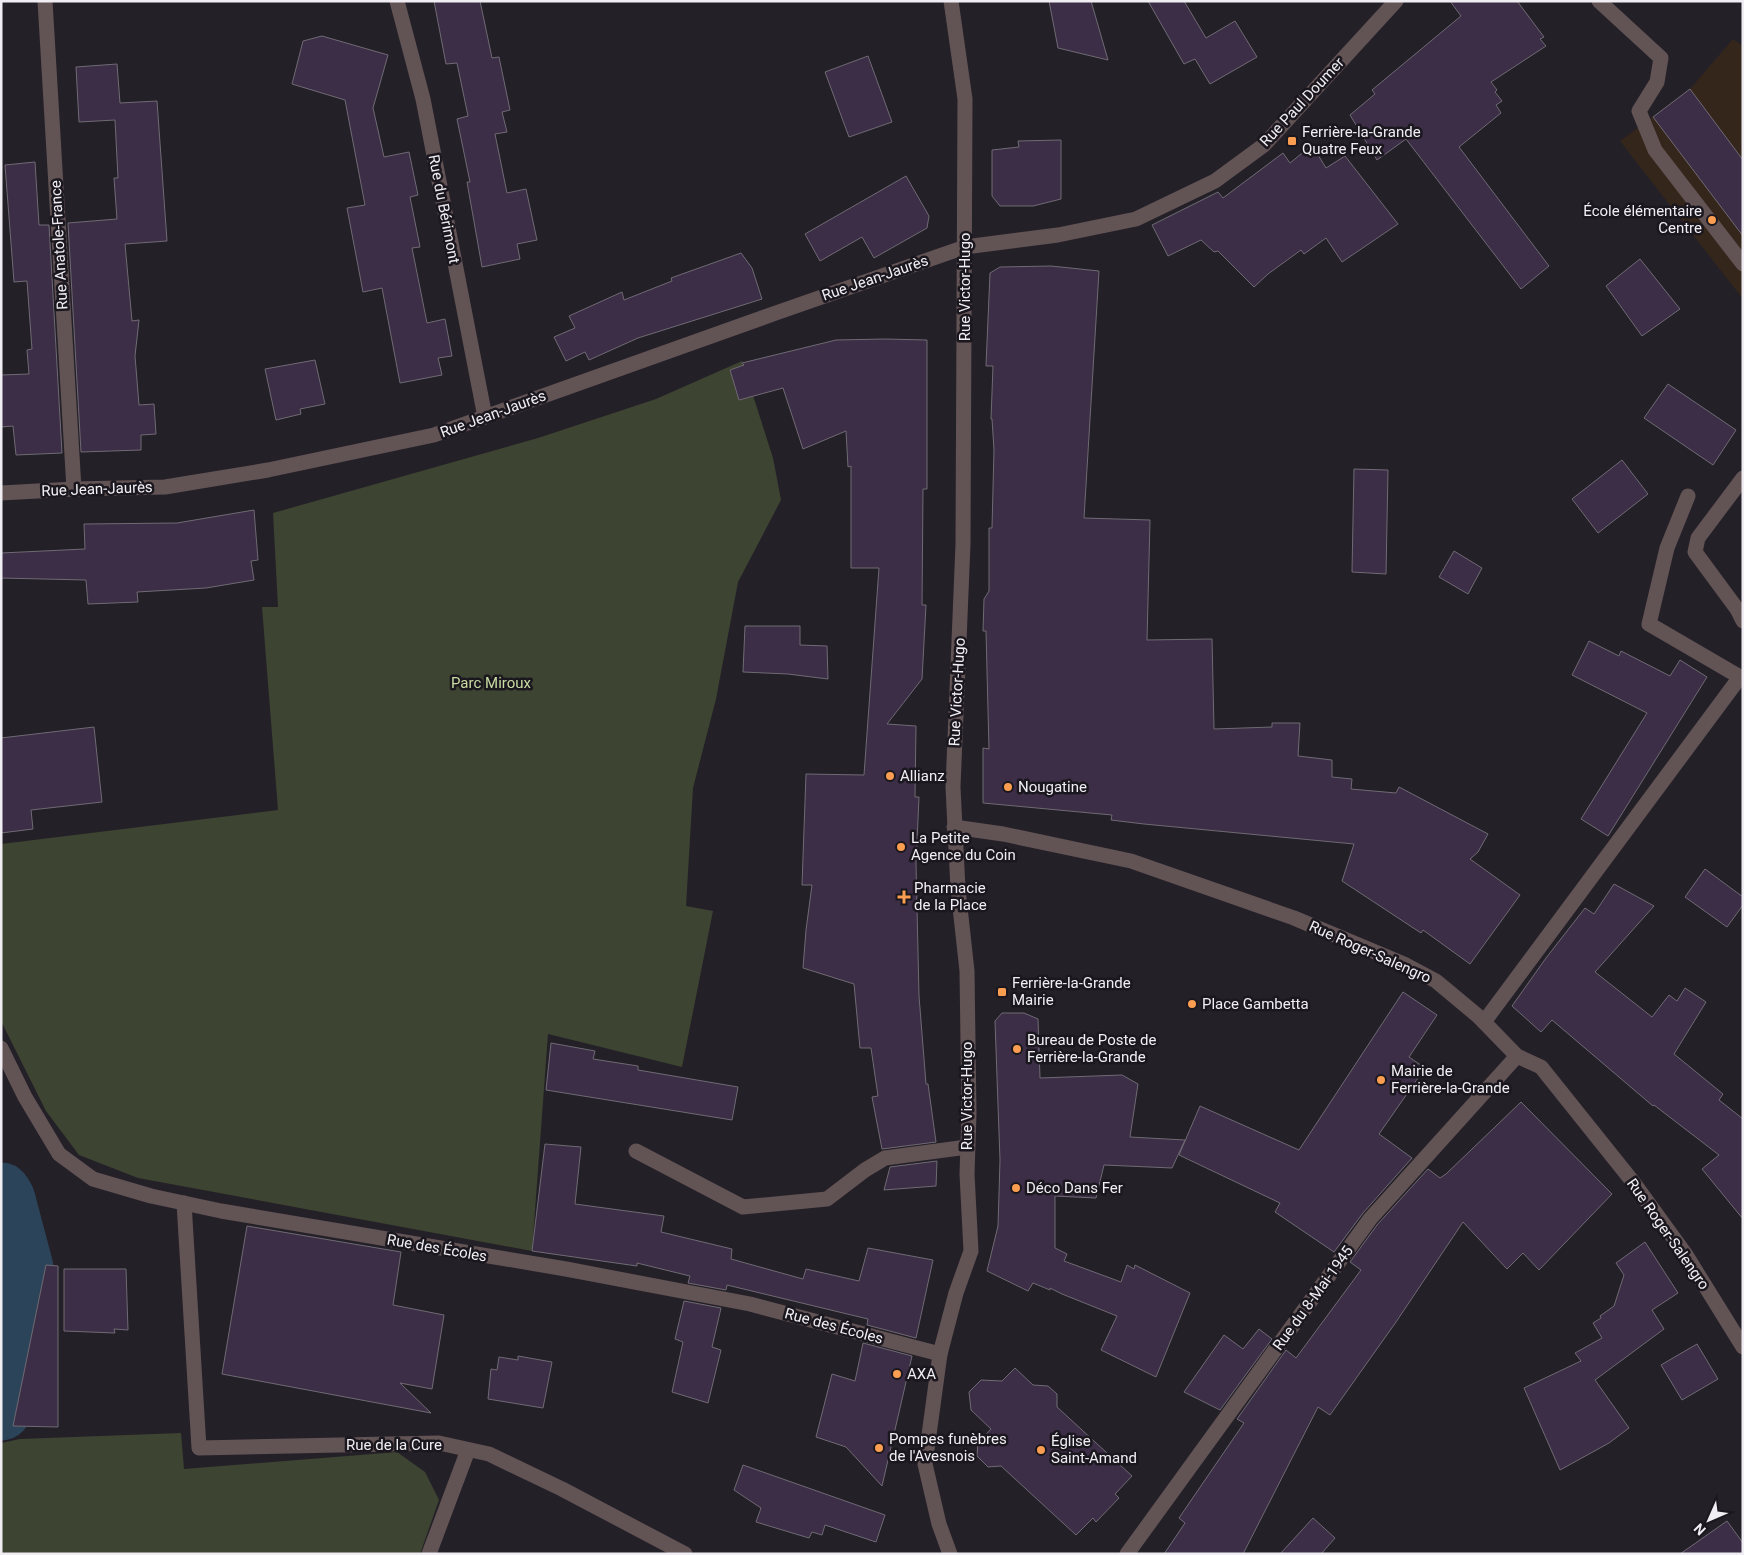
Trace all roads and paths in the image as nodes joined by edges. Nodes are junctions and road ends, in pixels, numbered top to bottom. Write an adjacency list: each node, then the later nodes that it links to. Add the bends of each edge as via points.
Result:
1 (44, 1): 10 (street, Rue Anatole-France)
2 (397, 1): 8 (street, Rue du Bérimont, via 422,99)
3 (951, 1): 6 (street, Rue Victor-Hugo, via 965,99)
4 (1396, 1): 6 (street, Rue Paul Doumer, via 1264,145 1215,181 1136,219 1058,235)
5 (1599, 1): 7 (street, via 1662,58 1656,82 1639,111 1655,150)
6 (965, 247): 8 (street, Rue Jean-Jaurès); 15 (street, Rue Victor-Hugo, via 963,544)
7 (1743, 264)
8 (485, 418): 10 (street, Rue Jean-Jaurès, via 434,436 249,473 165,487)
9 (1743, 478): 13 (street, via 1698,538 1695,552)
10 (74, 489): 11 (street, Rue Jean-Jaurès)
11 (1, 493)
12 (1688, 496): 14 (street, via 1667,548 1649,624)
13 (1743, 621)
14 (1741, 674): 16 (street)
15 (954, 827): 16 (street, Rue Roger-Salengro, via 1131,861 1294,918 1436,981); 19 (street, Rue Victor-Hugo, via 967,989)
16 (1484, 1022): 18 (street, Rue Roger-Salengro)
17 (1, 1048): 21 (street, Rue des Écoles, via 59,1154 93,1179)
18 (1517, 1056): 22 (street, Rue Roger-Salengro, via 1541,1067 1633,1182 1686,1255); 28 (street, Rue du 8-Mai-1945, via 1370,1219)
19 (967, 1147): 20 (street, via 885,1158 827,1199 743,1207); 23 (street, Rue Victor-Hugo, via 971,1252)
20 (636, 1151)
21 (184, 1204): 23 (street, Rue des Écoles, via 750,1304); 24 (street, Rue de la Cure, via 199,1448 439,1443)
22 (1743, 1348)
23 (940, 1354): 27 (street, Rue Victor-Hugo, via 925,1464 939,1524)
24 (468, 1450): 25 (street); 26 (street, Rue de la Cure, via 489,1454 554,1485)
25 (429, 1554)
26 (685, 1554)
27 (950, 1554)
28 (1127, 1554)

